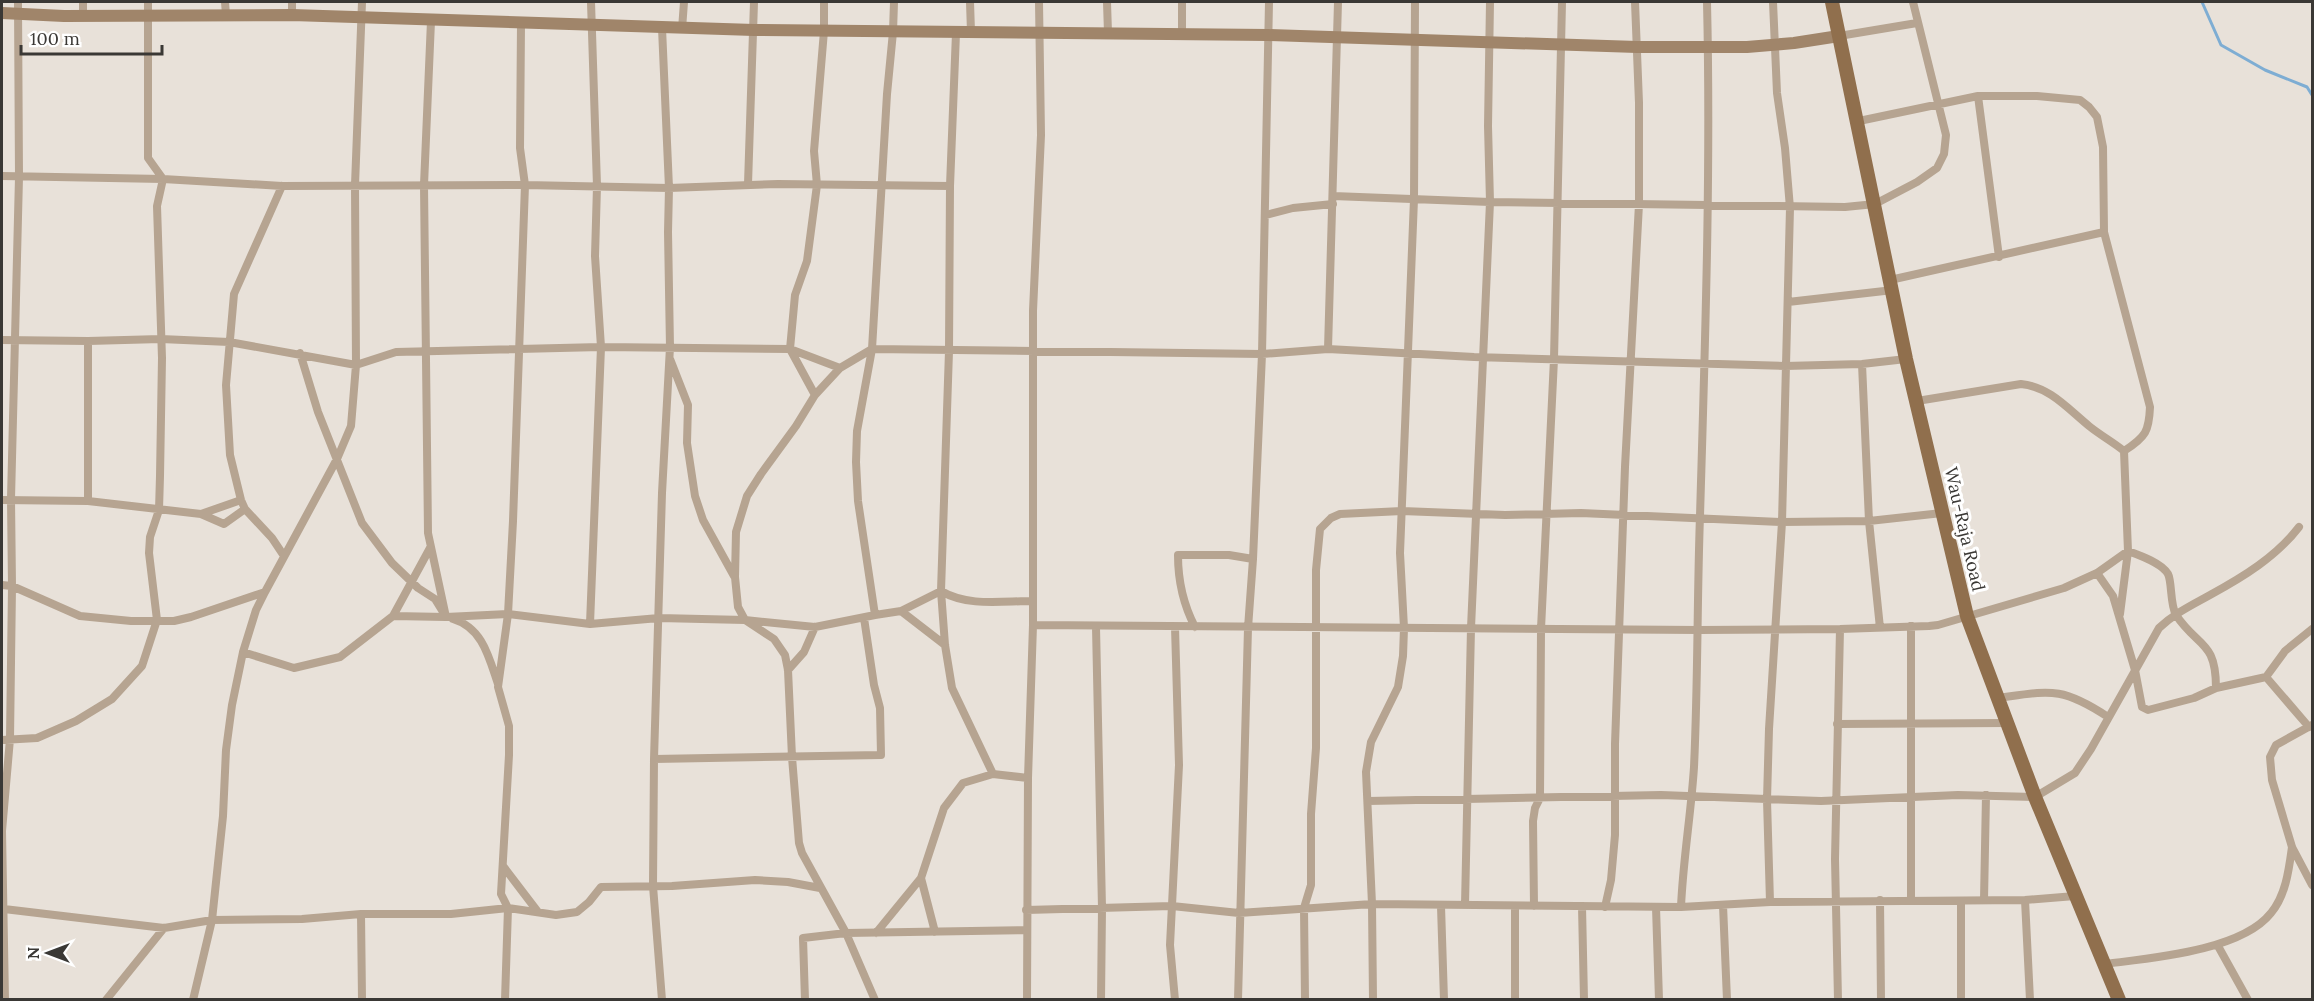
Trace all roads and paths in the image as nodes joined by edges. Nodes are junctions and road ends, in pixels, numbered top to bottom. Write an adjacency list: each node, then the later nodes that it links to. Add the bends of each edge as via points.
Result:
1 (83, 2): 29 (street)
2 (148, 2): 30 (street)
3 (225, 2): 27 (street)
4 (292, 2): 28 (street)
5 (362, 2): 31 (street)
6 (591, 2): 35 (street)
7 (684, 2): 37 (street)
8 (754, 2): 38 (street)
9 (824, 2): 39 (street)
10 (894, 2): 40 (street)
11 (970, 2): 41 (street)
12 (1039, 2): 43 (street)
13 (1107, 2): 44 (street)
14 (1182, 2): 45 (street)
15 (1269, 2): 46 (street)
16 (1338, 2): 47 (street)
17 (1414, 2): 48 (street)
18 (1490, 2): 50 (street)
19 (1562, 2): 51 (street)
20 (1635, 2): 54 (street)
21 (1707, 2): 53 (street)
22 (1773, 2): 52 (street)
23 (1832, 2): 49 (main road, Wau-Raja Road)
24 (1913, 2): 33 (street)
25 (18, 7): 26 (street); 29 (street); 59 (street)
26 (2, 13)
27 (225, 15): 28 (street); 30 (street)
28 (292, 15): 31 (street)
29 (83, 16): 30 (street)
30 (148, 17): 60 (street, via 148,158)
31 (362, 18): 32 (street); 62 (street)
32 (431, 21): 34 (street); 63 (street)
33 (1917, 23): 49 (street); 56 (street)
34 (521, 24): 35 (street); 64 (street, via 520,148)
35 (592, 26): 36 (street); 68 (street)
36 (662, 28): 37 (street); 70 (street)
37 (682, 29): 38 (street)
38 (754, 30): 39 (street); 61 (street)
39 (824, 31): 40 (street); 65 (street, via 814,151)
40 (893, 32): 42 (street); 66 (street)
41 (971, 32): 42 (street); 43 (street)
42 (956, 33): 69 (street)
43 (1038, 33): 44 (street); 97 (street, via 1041,135)
44 (1108, 33): 45 (street)
45 (1182, 35): 46 (street)
46 (1268, 35): 47 (street); 79 (street)
47 (1336, 38): 48 (street); 72 (street)
48 (1414, 41): 50 (street); 71 (street)
49 (1840, 42): 52 (street); 57 (main road, Wau-Raja Road)
50 (1489, 43): 51 (street); 73 (street)
51 (1562, 45): 54 (street); 74 (street)
52 (1774, 45): 53 (street); 78 (street)
53 (1708, 46): 54 (street); 77 (street)
54 (1636, 47): 75 (street)
55 (1978, 96): 56 (street); 80 (street, via 2080,100 2089,107 2097,117 2103,147); 81 (street)
56 (1939, 105): 57 (street); 76 (street, via 1946,135 1944,154 1937,168)
57 (1859, 122): 76 (main road, Wau-Raja Road)
58 (2, 176): 59 (street)
59 (19, 177): 60 (street); 86 (street)
60 (163, 178): 67 (street); 84 (street, via 157,206)
61 (748, 184): 65 (street); 70 (street)
62 (355, 185): 63 (street); 67 (street); 108 (street)
63 (424, 185): 64 (street); 96 (street)
64 (525, 185): 68 (street); 91 (street)
65 (817, 185): 66 (street); 92 (street, via 807,261 795,295)
66 (883, 185): 69 (street); 93 (street)
67 (282, 186): 88 (street, via 234,294)
68 (597, 186): 70 (street); 89 (street, via 595,256)
69 (950, 186): 95 (street)
70 (669, 188): 90 (street)
71 (1414, 199): 72 (street); 73 (street); 100 (street)
72 (1333, 200): 79 (street); 94 (street)
73 (1490, 202): 74 (street); 101 (street)
74 (1558, 202): 75 (street); 103 (street)
75 (1639, 204): 77 (street); 105 (street)
76 (1875, 204): 78 (street); 82 (main road, Wau-Raja Road)
77 (1709, 205): 78 (street); 106 (street)
78 (1790, 208): 83 (street)
79 (1266, 214): 99 (street)
80 (2104, 232): 81 (street); 113 (street, via 2150,407 2149,429)
81 (1999, 257): 82 (street)
82 (1892, 285): 83 (street); 104 (main road, Wau-Raja Road)
83 (1788, 302): 109 (street)
84 (161, 339): 87 (street); 88 (street); 119 (street)
85 (2, 340): 86 (street)
86 (15, 340): 87 (street); 115 (street)
87 (88, 341): 117 (street)
88 (229, 342): 98 (street); 116 (street, via 226,385 230,455)
89 (601, 346): 90 (street); 91 (street); 154 (street)
90 (670, 347): 92 (street); 102 (street)
91 (519, 349): 96 (street); 144 (street)
92 (790, 349): 110 (street); 111 (street)
93 (872, 349): 95 (street); 110 (street); 145 (street, via 859,419 856,462)
94 (1328, 349): 99 (street); 100 (street)
95 (950, 351): 97 (street); 139 (street)
96 (426, 352): 108 (street, via 396,352); 130 (street)
97 (1033, 352): 99 (street); 141 (street)
98 (300, 353): 108 (street); 114 (street)
99 (1262, 354): 133 (street)
100 (1407, 354): 101 (street); 120 (street)
101 (1483, 357): 103 (street); 124 (street)
102 (670, 358): 135 (street, via 688,405 687,443 695,496 703,520); 150 (street)
103 (1554, 359): 105 (street); 125 (street)
104 (1906, 359): 107 (street); 112 (main road, Wau-Raja Road)
105 (1631, 362): 106 (street); 123 (street)
106 (1704, 364): 109 (street); 126 (street)
107 (1862, 364): 109 (street); 127 (street)
108 (356, 365): 114 (street, via 351,426)
109 (1785, 366): 128 (street)
110 (840, 368): 111 (street)
111 (815, 395): 135 (street, via 747,496 736,532)
112 (1917, 400): 113 (street, via 2033,385); 121 (main road, Wau-Raja Road)
113 (2124, 450): 131 (street)
114 (337, 459): 132 (street); 136 (street, via 362,523)
115 (6, 499): 117 (street); 138 (street)
116 (241, 500): 118 (street); 122 (street)
117 (88, 501): 119 (street)
118 (245, 509): 122 (street, via 224,524); 132 (street, via 273,538)
119 (159, 510): 122 (street); 152 (street, via 149,553)
120 (1402, 511): 124 (street); 162 (street, via 1340,514 1320,529); 163 (street)
121 (1942, 513): 127 (street); 147 (main road, Wau-Raja Road)
122 (201, 514)
123 (1624, 514): 125 (street); 126 (street); 168 (street)
124 (1477, 515): 125 (street); 164 (street)
125 (1547, 515): 167 (street)
126 (1700, 518): 128 (street); 170 (street)
127 (1869, 520): 128 (street); 165 (street)
128 (1782, 522): 171 (street)
129 (2299, 527): 143 (street, via 2258,567)
130 (430, 548): 136 (street); 148 (street)
131 (2128, 551): 134 (street); 143 (street, via 2151,561 2168,575); 149 (street)
132 (284, 556): 140 (street)
133 (1253, 559): 160 (street, via 1178,555 1181,594); 161 (street)
134 (2097, 573): 147 (street, via 2064,588); 149 (street, via 2113,596)
135 (735, 577): 153 (street, via 738,608)
136 (412, 582): 146 (street); 148 (street, via 435,599)
137 (2, 585): 138 (street)
138 (12, 586): 152 (street, via 80,616); 185 (street)
139 (941, 591): 141 (street, via 963,600); 142 (street); 172 (street)
140 (265, 592): 152 (street, via 191,617); 173 (street)
141 (1032, 601): 155 (street)
142 (901, 612): 145 (street); 172 (street)
143 (2175, 613): 175 (street, via 2159,628); 178 (street, via 2210,651 2216,667)
144 (508, 614): 148 (street); 154 (street); 177 (street)
145 (875, 615): 151 (street)
146 (393, 616): 148 (street); 173 (street, via 340,657 294,668)
147 (1967, 616): 156 (street, via 1938,625); 179 (main road, Wau-Raja Road)
148 (446, 617): 177 (street, via 475,632)
149 (2120, 617): 175 (street)
150 (659, 618): 153 (street); 154 (street); 187 (street)
151 (864, 618): 157 (street); 186 (street, via 880,708 881,755)
152 (157, 620): 185 (street, via 142,666 112,699 37,738)
153 (745, 620): 157 (street); 174 (street, via 774,639 785,655)
154 (590, 624)
155 (1033, 625): 158 (street); 189 (street)
156 (1911, 626): 165 (street); 181 (street)
157 (815, 627): 174 (street, via 804,652)
158 (1096, 627): 159 (street); 225 (street)
159 (1175, 627): 160 (street); 217 (street, via 1179,765)
160 (1195, 627): 161 (street)
161 (1248, 627): 162 (street); 231 (street)
162 (1315, 628): 163 (street); 228 (street, via 1311,885)
163 (1404, 628): 164 (street); 198 (street, via 1398,687 1371,742 1366,772)
164 (1471, 628): 167 (street); 196 (street)
165 (1880, 628): 169 (street)
166 (2313, 628): 176 (street, via 2285,651)
167 (1541, 629): 168 (street); 194 (street)
168 (1621, 629): 170 (street); 190 (street)
169 (1840, 629): 171 (street); 183 (street)
170 (1699, 630): 171 (street); 192 (street)
171 (1777, 630): 197 (street)
172 (945, 645): 188 (street, via 952,688)
173 (243, 652): 233 (street, via 226,750)
174 (788, 670): 186 (street)
175 (2135, 670): 178 (street, via 2142,707 2148,710 2194,699); 180 (street)
176 (2266, 677): 178 (street); 184 (street)
177 (498, 687): 201 (street, via 509,726)
178 (2216, 688)
179 (1998, 698): 180 (street, via 2062,693); 182 (main road, Wau-Raja Road)
180 (2108, 717): 193 (street, via 2075,773)
181 (1911, 723): 182 (street); 183 (street); 195 (street)
182 (2007, 723): 193 (main road, Wau-Raja Road)
183 (1837, 724): 199 (street)
184 (2311, 726): 200 (street, via 2276,745 2270,757 2272,780)
185 (6, 740): 226 (street)
186 (792, 757): 187 (street); 205 (street, via 799,843)
187 (654, 759): 204 (street)
188 (993, 774): 189 (street); 202 (street, via 963,783 944,808)
189 (1028, 778): 229 (street)
190 (1615, 795): 192 (street); 194 (street); 222 (street, via 1613,868)
191 (1986, 795): 193 (street); 195 (street); 209 (street)
192 (1691, 797): 197 (street); 224 (street)
193 (2035, 797): 206 (main road, Wau-Raja Road)
194 (1540, 798): 196 (street); 220 (street, via 1533,820)
195 (1910, 798): 199 (street); 208 (street)
196 (1467, 800): 198 (street); 215 (street)
197 (1767, 800): 199 (street); 213 (street)
198 (1368, 801): 214 (street)
199 (1836, 801): 211 (street)
200 (2292, 847): 203 (street); 239 (street, via 2287,879 2270,915)
201 (503, 866): 227 (street, via 501,894); 230 (street)
202 (921, 878): 236 (street); 238 (street)
203 (2313, 885)
204 (653, 886): 205 (street, via 755,880); 230 (street, via 600,887 577,912); 246 (street)
205 (820, 888): 237 (street)
206 (2075, 896): 210 (street); 240 (main road, Wau-Raja Road)
207 (1880, 900): 208 (street); 211 (street); 261 (street)
208 (1911, 900): 212 (street)
209 (1984, 900): 210 (street); 212 (street)
210 (2025, 900): 263 (street)
211 (1835, 901): 213 (street); 260 (street)
212 (1960, 901): 262 (street)
213 (1770, 902): 216 (street)
214 (1372, 904): 218 (street); 228 (street); 254 (street)
215 (1465, 905): 218 (street); 219 (street)
216 (1723, 905): 224 (street); 259 (street)
217 (1172, 906): 225 (street); 231 (street); 251 (street, via 1170,945)
218 (1441, 906): 255 (street)
219 (1515, 906): 220 (street); 256 (street)
220 (1534, 906): 221 (street)
221 (1582, 906): 222 (street); 257 (street)
222 (1605, 907): 223 (street)
223 (1656, 907): 224 (street); 258 (street)
224 (1681, 907)
225 (1102, 908): 229 (street); 250 (street)
226 (4, 909): 234 (street); 241 (street)
227 (508, 909): 230 (street); 232 (street, via 451,914); 245 (street)
228 (1304, 909): 231 (street); 253 (street)
229 (1026, 910): 235 (street)
230 (538, 912)
231 (1239, 913): 252 (street)
232 (361, 914): 233 (street); 244 (street)
233 (212, 920): 234 (street); 243 (street)
234 (165, 928): 242 (street)
235 (1026, 930): 236 (street); 249 (street)
236 (935, 932): 238 (street)
237 (846, 933): 238 (street); 247 (street, via 803,938); 248 (street)
238 (876, 933)
239 (2218, 946): 240 (street); 265 (street)
240 (2105, 964): 264 (main road, Wau-Raja Road)
241 (4, 998)
242 (106, 999)
243 (193, 999)
244 (362, 999)
245 (505, 999)
246 (662, 999)
247 (805, 999)
248 (875, 999)
249 (1027, 999)
250 (1101, 999)
251 (1175, 999)
252 (1238, 999)
253 (1305, 999)
254 (1373, 999)
255 (1444, 999)
256 (1515, 999)
257 (1584, 999)
258 (1659, 999)
259 (1726, 999)
260 (1838, 999)
261 (1881, 999)
262 (1961, 999)
263 (2030, 999)
264 (2119, 999)
265 (2248, 999)

